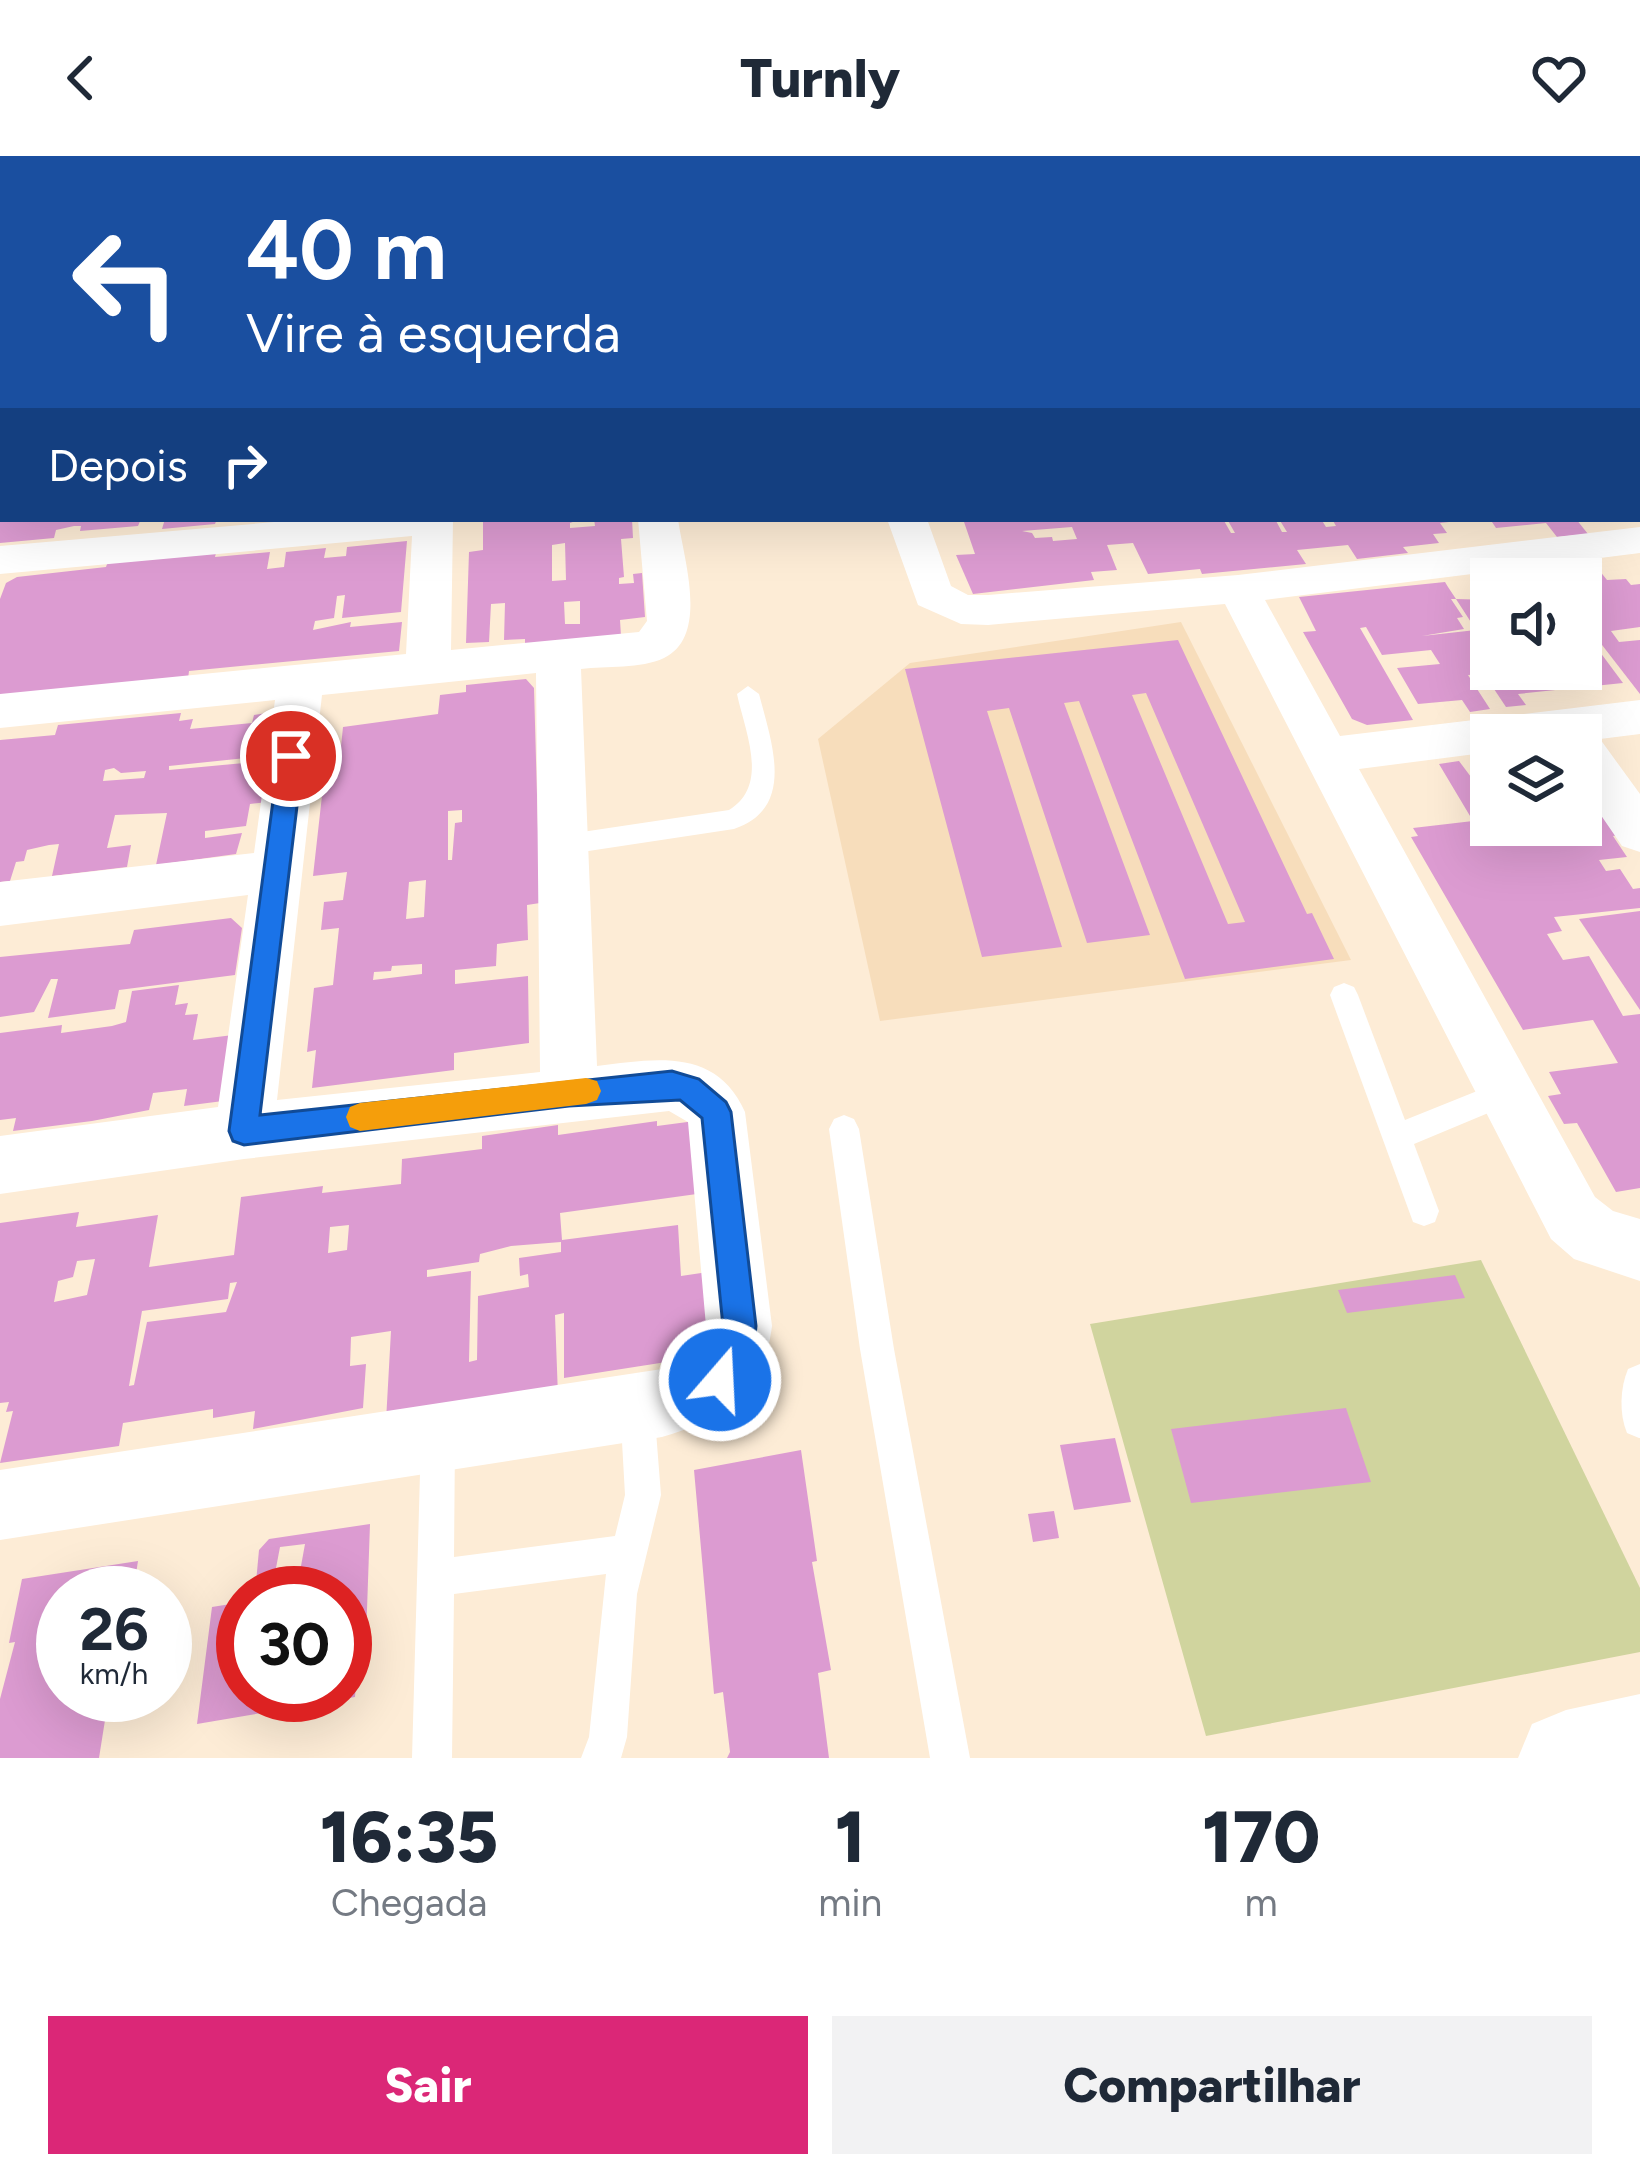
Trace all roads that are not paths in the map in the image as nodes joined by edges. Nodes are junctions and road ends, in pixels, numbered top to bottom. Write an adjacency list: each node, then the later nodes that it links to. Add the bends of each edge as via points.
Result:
1 (411, 522): 6 (street)
2 (433, 522): 9 (street)
3 (658, 522): 8 (street, via 664,635 651,646)
4 (908, 522): 7 (street, via 933,595 962,609)
5 (1640, 540): 7 (street)
6 (0, 560)
7 (1238, 589): 16 (street)
8 (558, 656): 9 (street); 19 (street)
9 (428, 668): 10 (street)
10 (301, 679): 12 (street); 20 (street)
11 (748, 694): 19 (lane, via 765,779 754,810)
12 (0, 711)
13 (1640, 717): 14 (street)
14 (1602, 728)
15 (1470, 738): 16 (street)
16 (1330, 755): 24 (street)
17 (1602, 778): 18 (street)
18 (1640, 832)
19 (562, 845): 23 (street)
20 (276, 871): 21 (street); 26 (street)
21 (0, 904)
22 (1344, 995): 27 (lane)
23 (569, 1092): 26 (street); 32 (street, via 672,1084 716,1112 737,1354 709,1386)
24 (1507, 1092): 27 (lane); 30 (street, via 1574,1219 1596,1237)
25 (844, 1130): 40 (lane)
26 (244, 1131): 28 (street)
27 (1396, 1137): 29 (lane)
28 (0, 1165)
29 (1424, 1211)
30 (1640, 1250)
31 (1640, 1381): 33 (lane)
32 (637, 1406): 34 (street); 36 (lane, via 643,1496)
33 (1639, 1421)
34 (438, 1437): 35 (street); 37 (lane)
35 (0, 1505)
36 (626, 1553): 37 (lane); 39 (lane)
37 (436, 1578): 38 (lane)
38 (432, 1758)
39 (601, 1758)
40 (950, 1758)

